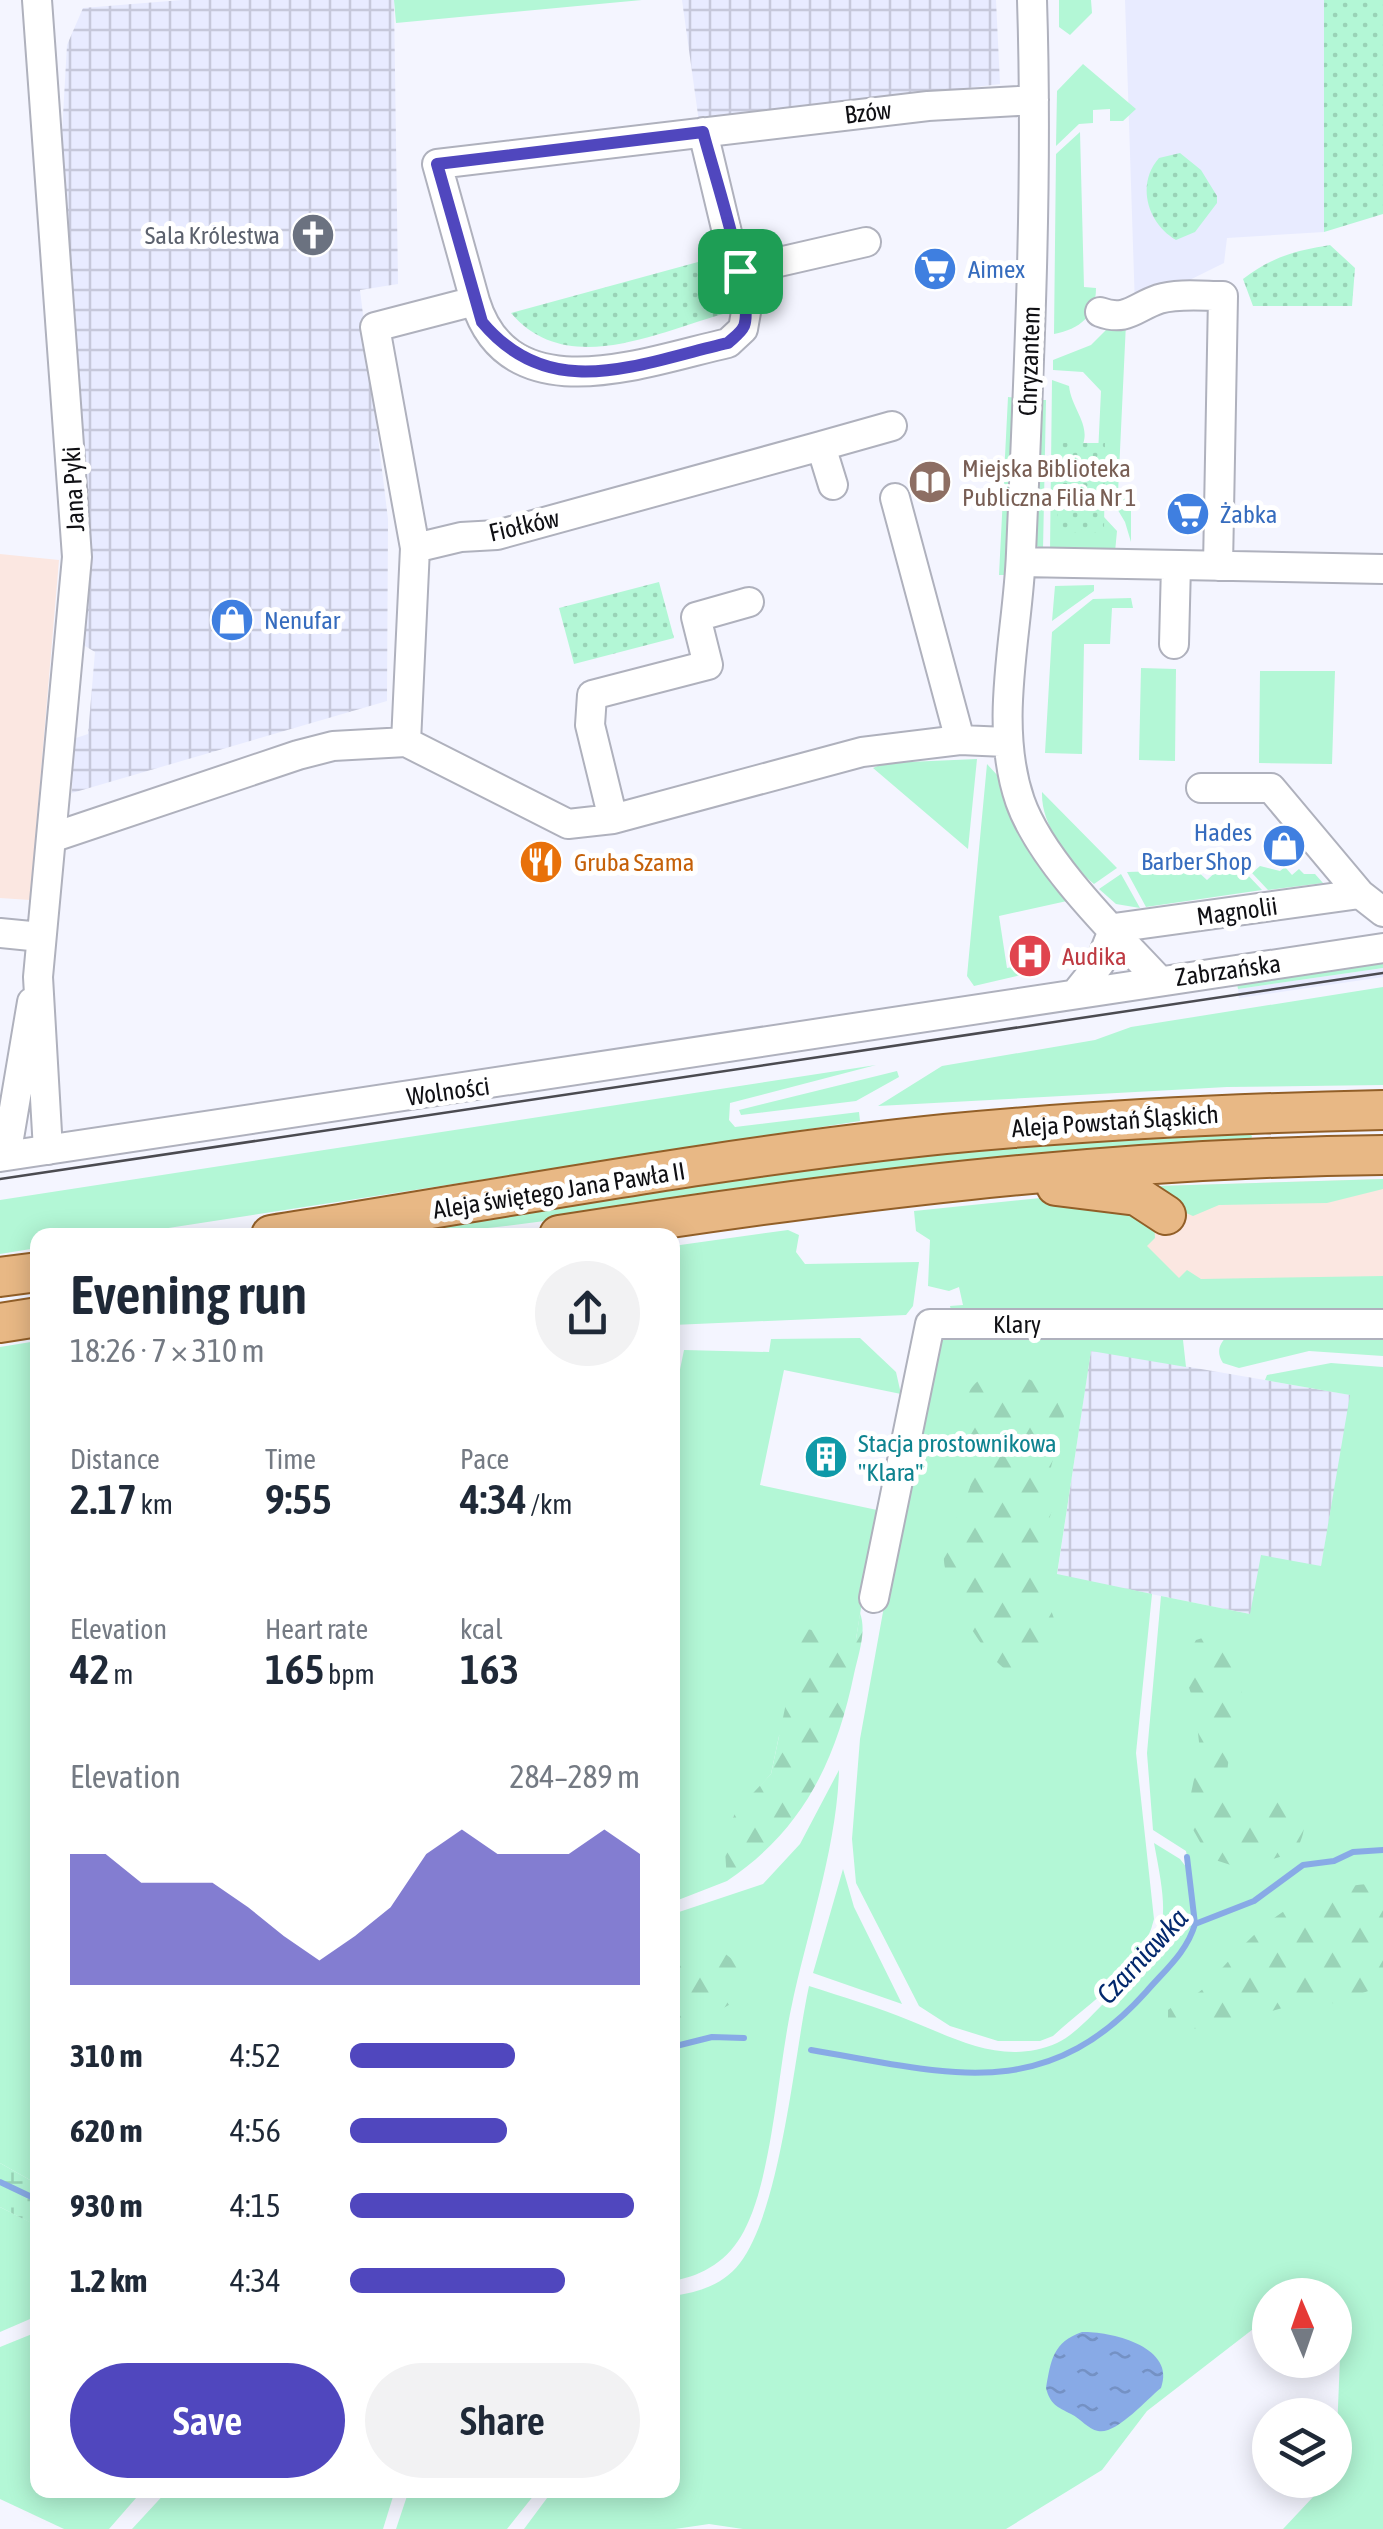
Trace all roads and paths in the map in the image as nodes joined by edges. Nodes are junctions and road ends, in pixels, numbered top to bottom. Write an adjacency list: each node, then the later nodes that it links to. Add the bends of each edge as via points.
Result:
1 (37, 0): 25 (street, Jana Pyki, via 77,557)
2 (1032, 0): 3 (street, Chryzantem)
3 (1034, 100): 4 (street, Bzów, via 978,100); 14 (street, Chryzantem)
4 (703, 132): 6 (street, Bzów); 7 (street, Bzów, via 437,164)
5 (866, 242): 6 (street)
6 (740, 271): 7 (street, Bzów, via 746,312 743,329 728,343 600,372 540,368 516,355 482,322)
7 (476, 300): 13 (street, via 375,327)
8 (1100, 312): 16 (street, via 1114,318 1159,299 1223,296)
9 (892, 426): 10 (street, Fiołków)
10 (820, 446): 11 (street); 13 (street, Fiołków, via 497,534)
11 (833, 484)
12 (895, 498): 20 (street)
13 (415, 548): 21 (street)
14 (1021, 562): 15 (street); 22 (street, Chryzantem)
15 (1176, 565): 16 (street); 19 (street)
16 (1218, 566): 17 (street)
17 (1383, 569)
18 (749, 602): 24 (street, via 696,617 708,665 592,695 590,725)
19 (1174, 644)
20 (960, 740): 22 (street); 24 (street, via 862,752)
21 (406, 742): 24 (street, via 568,824); 25 (street, via 298,755)
22 (1006, 742): 28 (street, Chryzantem, via 1020,802 1036,834)
23 (1201, 788): 26 (street, via 1271,788)
24 (613, 820)
25 (52, 838): 30 (street, Jana Pyki)
26 (1360, 894): 27 (street); 28 (street, Magnolii)
27 (1383, 912)
28 (1114, 928): 33 (street, Chryzantem); 34 (street, via 1100,963)
29 (0, 933): 30 (street)
30 (41, 937): 32 (street, Jana Pyki)
31 (1383, 948): 33 (street, Zabrzańska)
32 (38, 976): 38 (street, Jana Pyki); 40 (street, Jana Pyki)
33 (1158, 979): 34 (street, Zabrzańska)
34 (1076, 992): 35 (street, Zabrzańska)
35 (896, 1024): 38 (street, Wolności)
36 (1383, 1110): 37 (main road, Aleja Powstań Śląskich, via 1149,1116)
37 (848, 1146): 44 (main road, Aleja świętego Jana Pawła II)
38 (48, 1150): 40 (street, Wolności)
39 (1383, 1155): 41 (main road, Aleja Powstań Śląskich, via 1101,1165)
40 (3, 1156)
41 (929, 1182): 42 (main road, Aleja Powstań Śląskich); 43 (main road, via 1084,1187 1137,1196)
42 (855, 1191): 45 (main road, Aleja świętego Jana Pawła II)
43 (1166, 1216)
44 (316, 1228)
45 (606, 1228)
46 (30, 1273): 47 (main road)
47 (0, 1278)
48 (30, 1318): 49 (main road)
49 (0, 1323)
50 (1383, 1324): 51 (street, Klary, via 930,1324)
51 (874, 1598)

